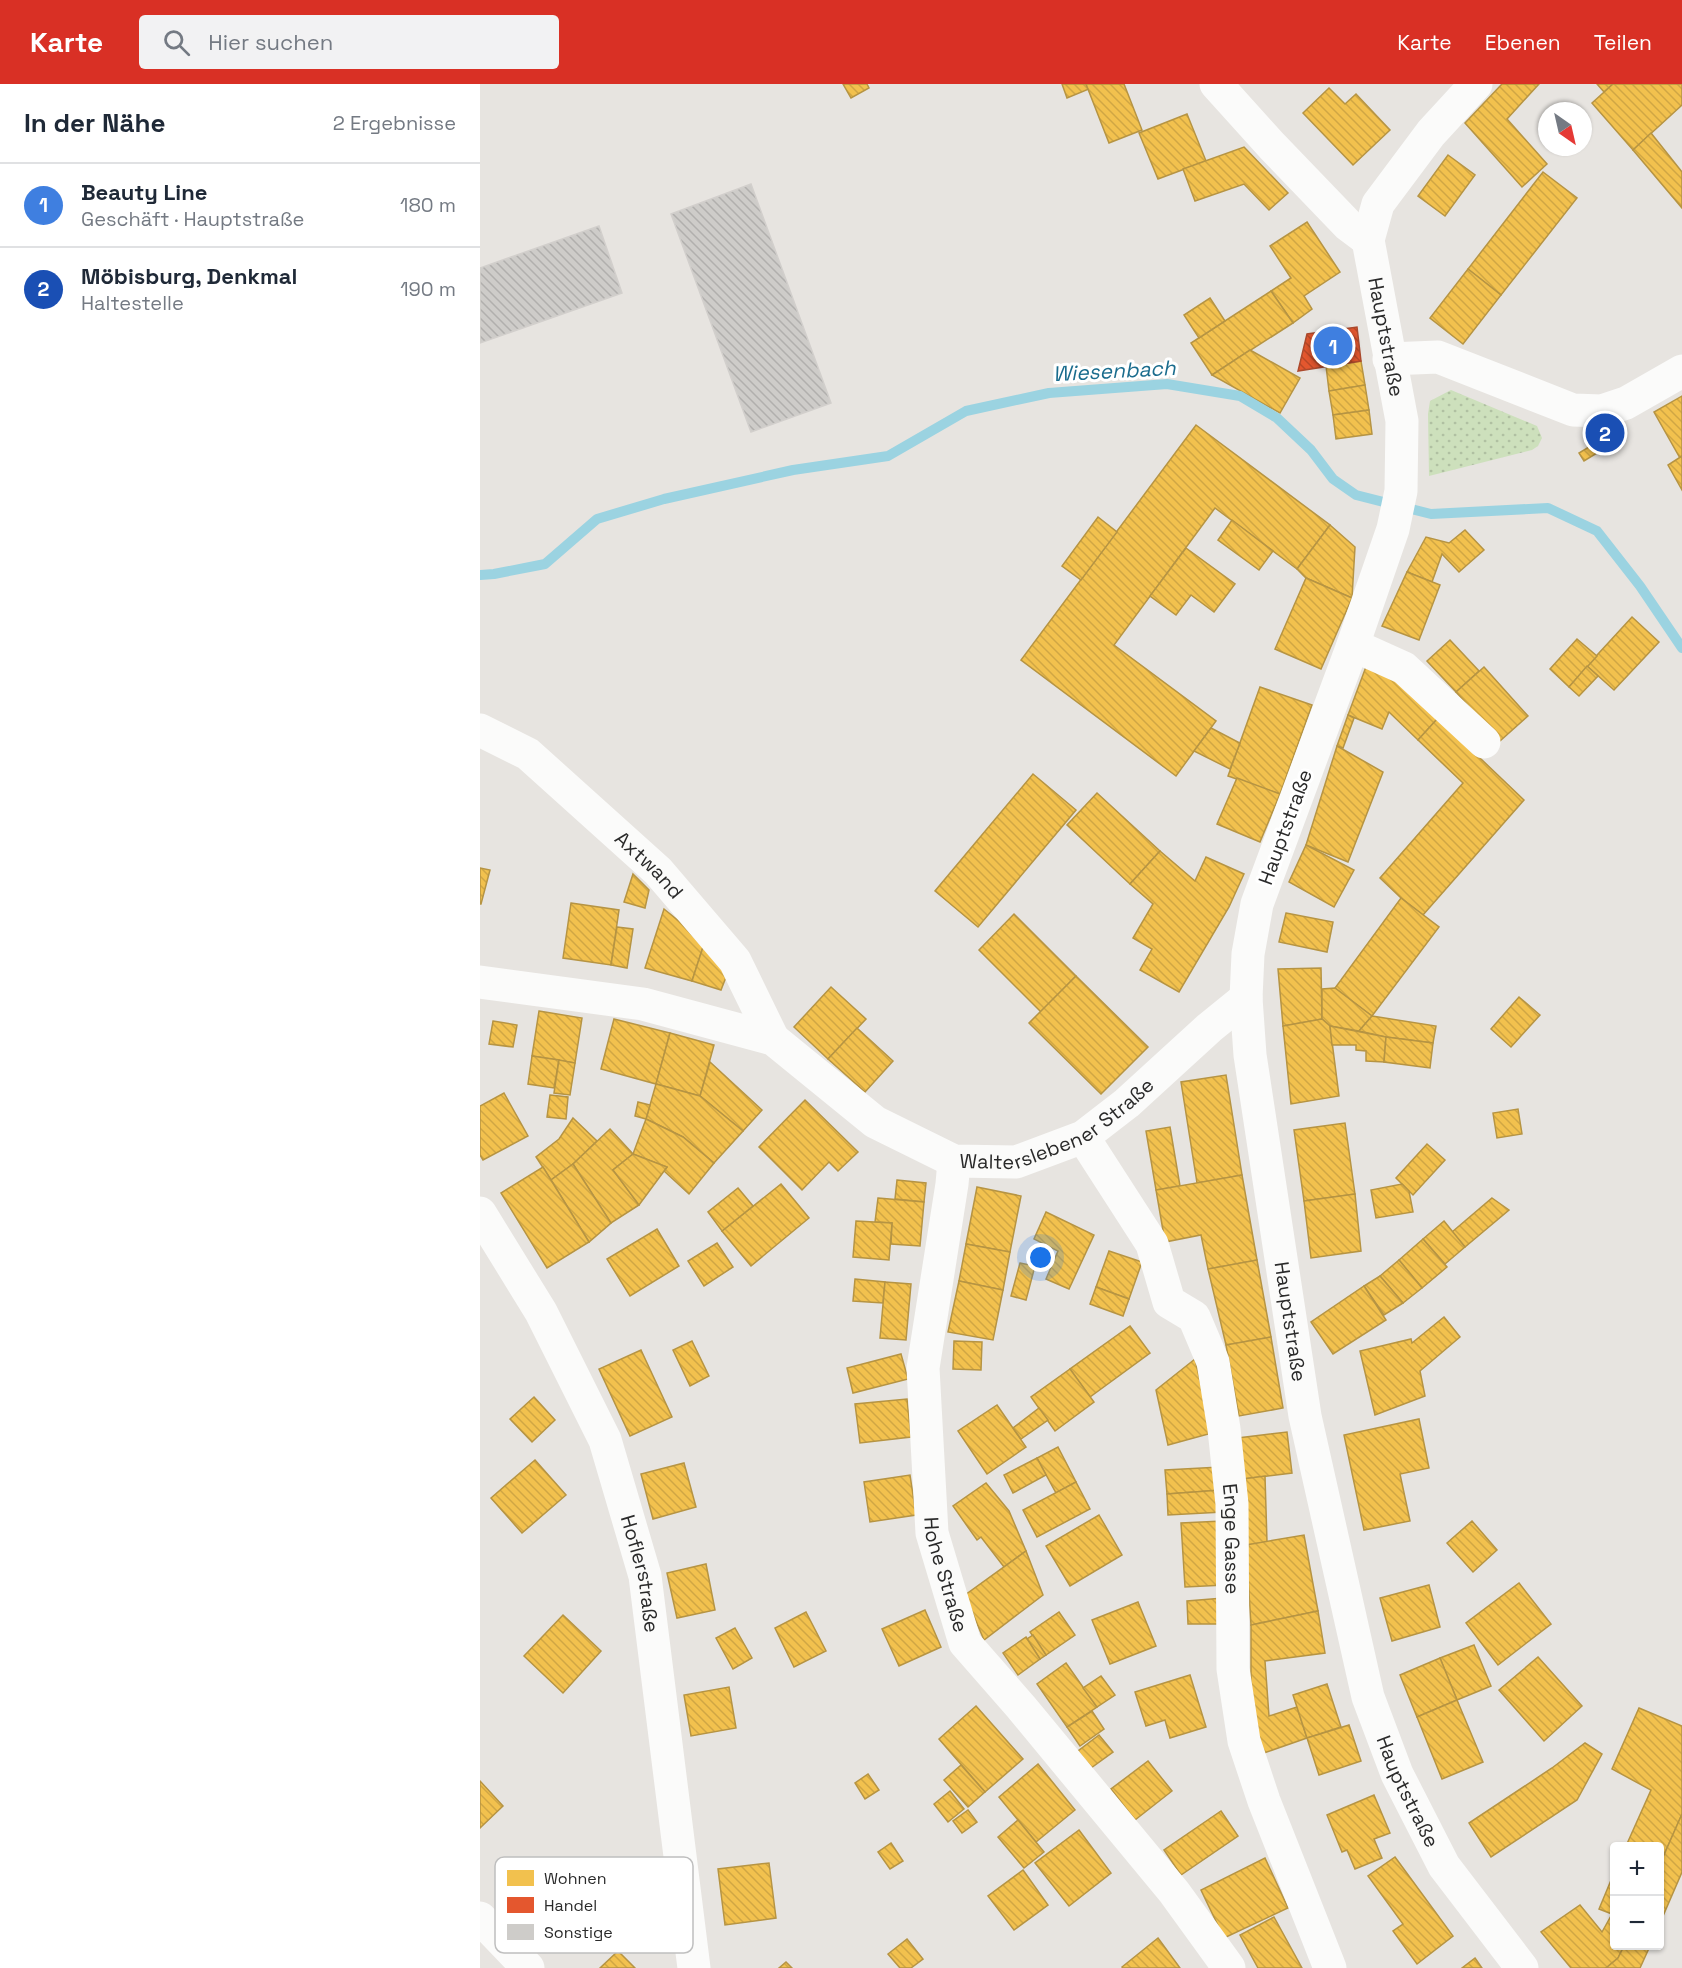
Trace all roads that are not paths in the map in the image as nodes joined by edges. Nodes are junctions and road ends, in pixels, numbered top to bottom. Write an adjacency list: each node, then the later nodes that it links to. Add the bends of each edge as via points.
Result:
1 (1216, 84): 3 (street, via 1341,217)
2 (1476, 84): 3 (street, via 1431,133 1378,204)
3 (1368, 240): 4 (street, Hauptstraße)
4 (1389, 359): 5 (street, via 1438,357 1573,410 1602,411 1626,403); 6 (street, Hauptstraße, via 1402,421 1401,492 1393,529)
5 (1682, 371)
6 (1353, 645): 8 (street, via 1404,668); 10 (street, Hauptstraße, via 1257,904 1248,954)
7 (480, 730): 11 (street, Axtwand, via 528,754 658,871 735,961)
8 (1484, 742)
9 (480, 982): 11 (street, Walterslebener Straße, via 643,1004)
10 (1246, 998): 12 (street, Walterslebener Straße); 24 (street, Hauptstraße, via 1250,1055 1305,1416 1368,1697 1397,1774 1444,1866)
11 (773, 1039): 13 (street, Walterslebener Straße, via 875,1122)
12 (1083, 1137): 13 (street, Walterslebener Straße, via 1016,1162); 23 (street, Enge Gasse, via 1152,1244 1169,1302 1194,1317 1213,1362 1233,1504 1233,1669 1244,1741)
13 (954, 1161): 22 (street, Hohe Straße, via 923,1368 932,1533 964,1643 1174,1892)
14 (480, 1213): 15 (street, Hoflerstraße, via 541,1312 605,1440 645,1576)
15 (680, 1857)
16 (480, 1918): 17 (street)
17 (495, 1934)
18 (514, 1953): 20 (street)
19 (692, 1953): 21 (street, Hoflerstraße)
20 (528, 1968)
21 (694, 1968)
22 (1229, 1968)
23 (1330, 1968)
24 (1522, 1968)

